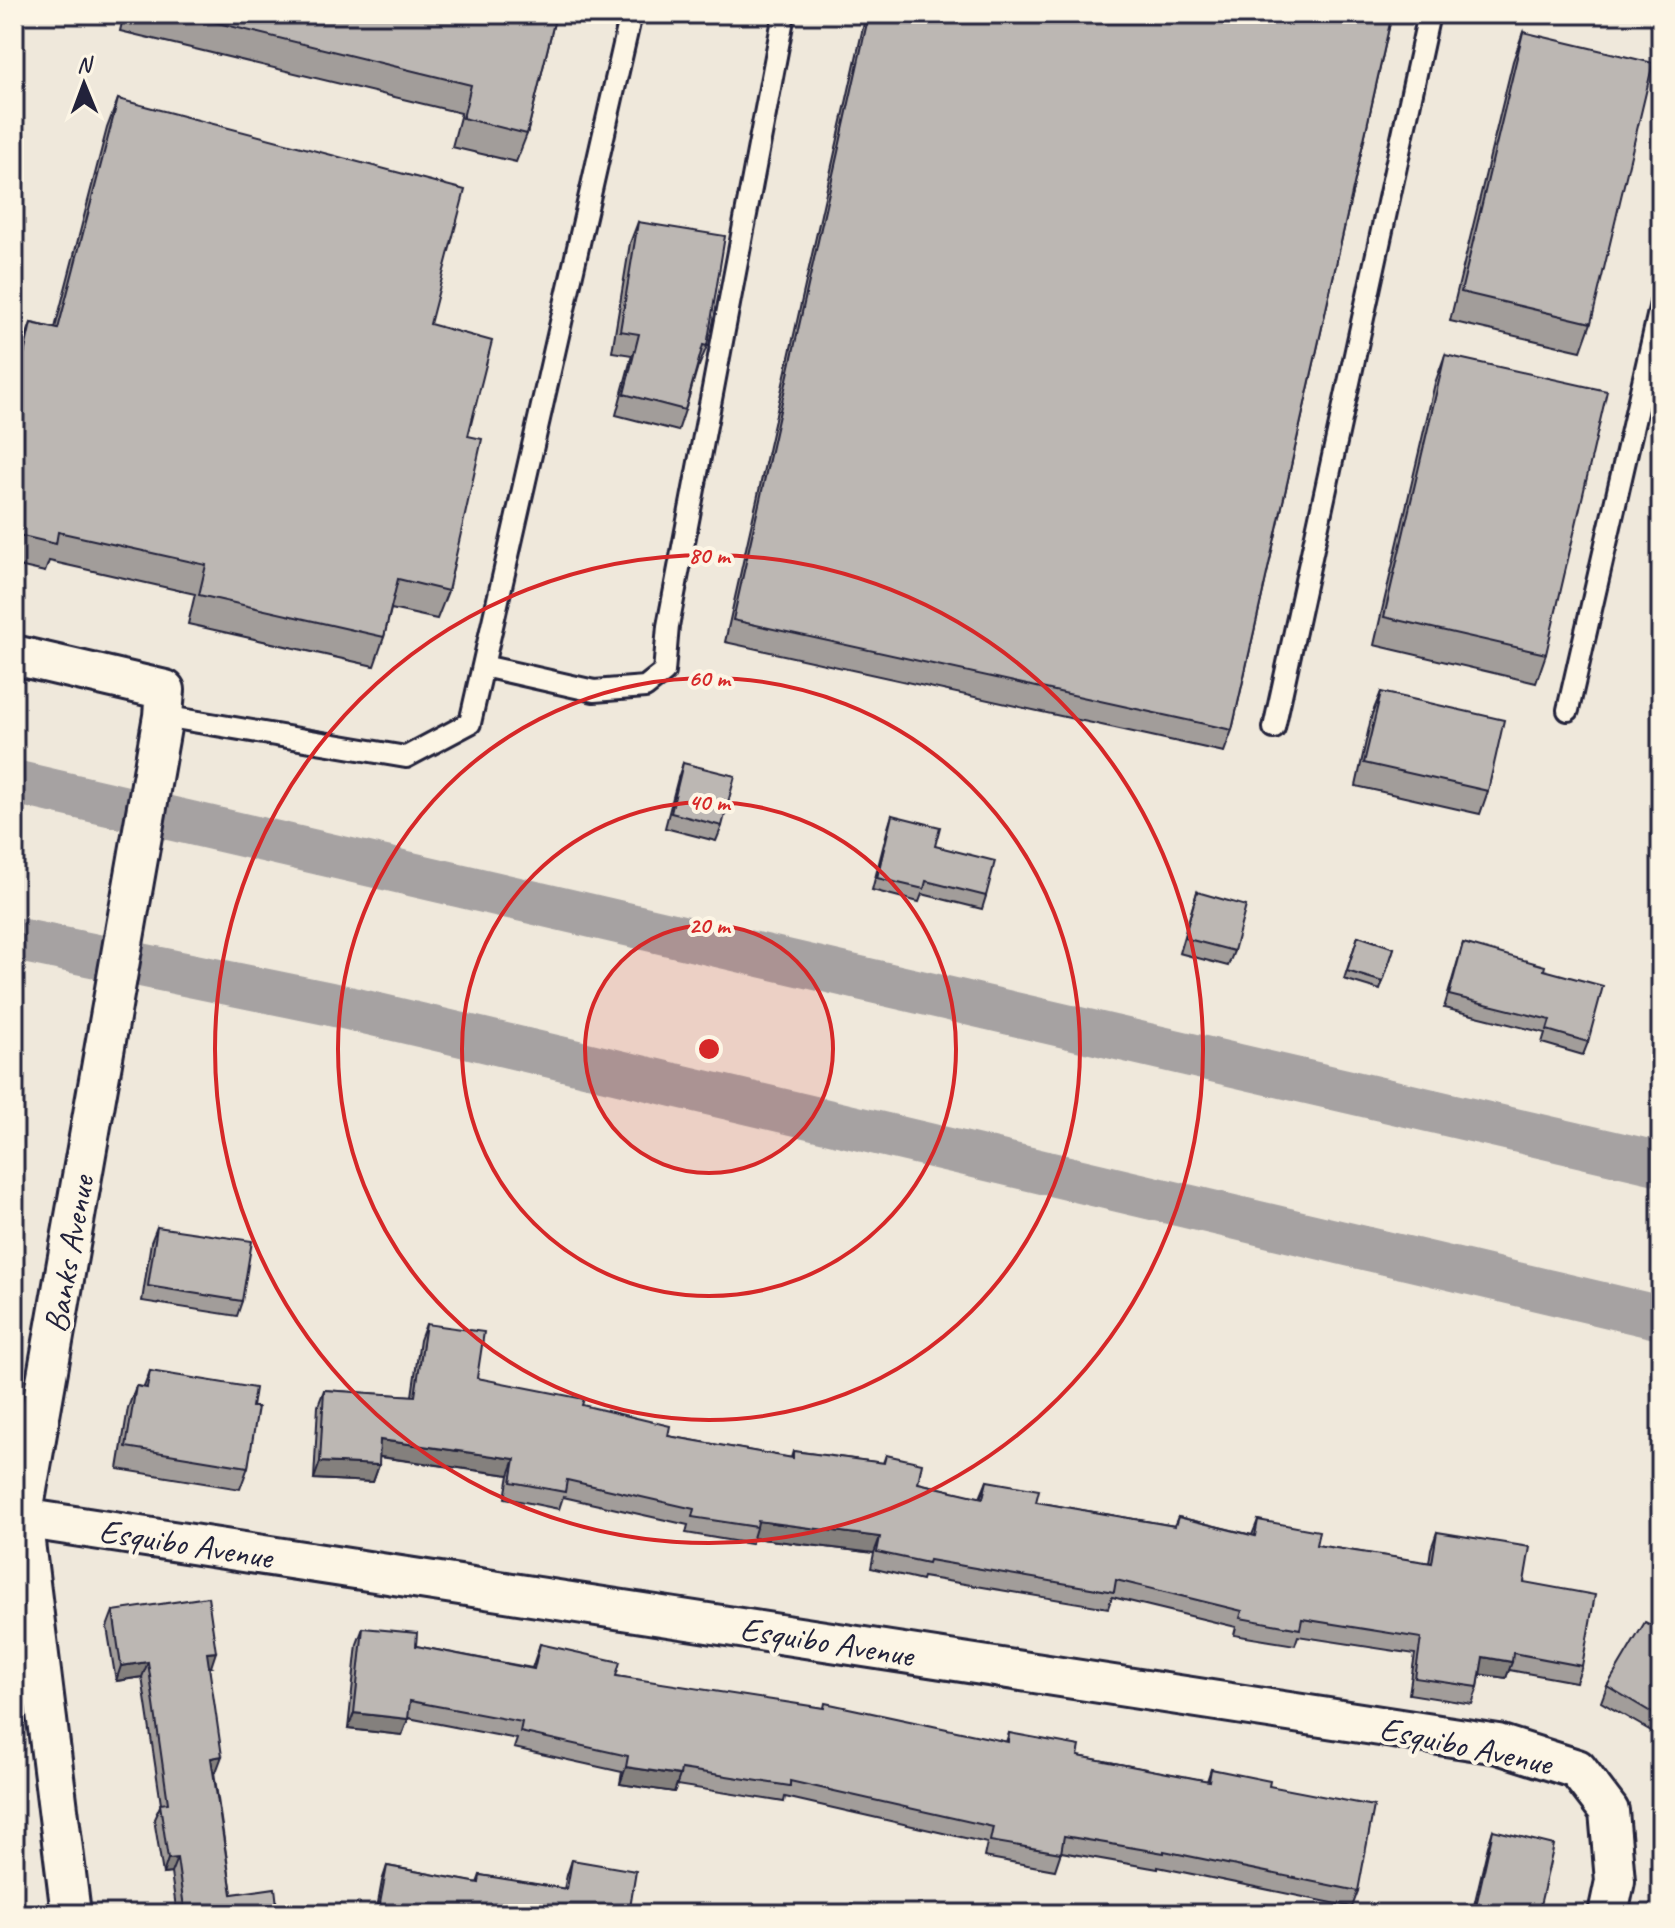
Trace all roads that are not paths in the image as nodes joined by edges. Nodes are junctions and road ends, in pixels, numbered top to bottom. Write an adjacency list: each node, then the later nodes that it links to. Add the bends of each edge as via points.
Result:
1 (631, 14): 6 (lane)
2 (784, 14): 6 (lane, via 668,626 664,672 645,687 594,691)
3 (1429, 14): 9 (lane)
4 (1661, 303): 8 (lane)
5 (14, 655): 7 (street)
6 (483, 666): 7 (lane, via 470,723 406,757)
7 (164, 703): 10 (street, Banks Avenue)
8 (1568, 710)
9 (1274, 728)
10 (22, 1518): 11 (street, Banks Avenue); 12 (street, Esquibo Avenue, via 1498,1744 1577,1769 1609,1811 1615,1881)
11 (71, 1914)
12 (1608, 1914)

